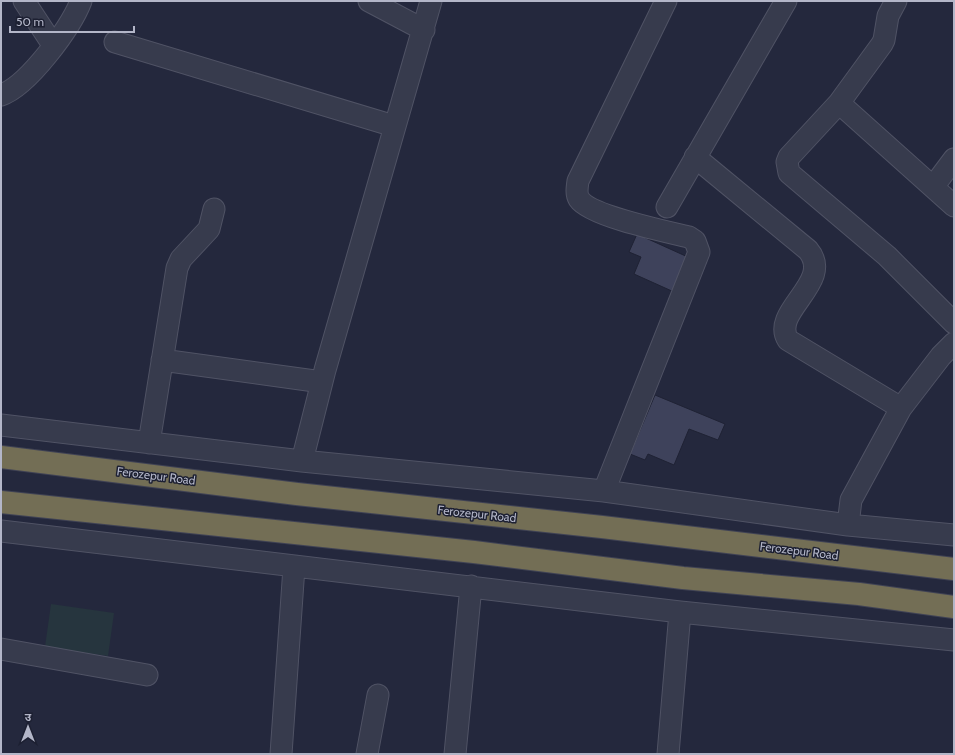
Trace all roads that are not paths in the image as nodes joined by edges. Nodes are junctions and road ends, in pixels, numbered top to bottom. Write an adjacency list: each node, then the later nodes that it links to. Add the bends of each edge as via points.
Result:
1 (24, 1): 10 (street)
2 (81, 1): 10 (street, via 69,25)
3 (369, 1): 8 (street)
4 (431, 1): 8 (street)
5 (666, 1): 29 (street, via 578,181 577,193 586,206 633,224 689,237 695,241 698,252)
6 (786, 1): 14 (street)
7 (896, 1): 12 (street, via 888,16 884,40)
8 (424, 30): 13 (street)
9 (115, 42): 13 (street)
10 (53, 45): 11 (street, via 24,81)
11 (1, 95)
12 (839, 103): 16 (street); 20 (street, via 789,157 789,173 887,256)
13 (394, 126): 23 (street)
14 (695, 157): 18 (street); 24 (street, via 815,258 813,276 786,322 785,332 788,340)
15 (954, 159): 16 (street)
16 (933, 188): 17 (street)
17 (954, 206)
18 (667, 207)
19 (214, 209): 22 (street, via 209,228 181,259)
20 (954, 323)
21 (954, 344): 24 (street, via 941,356)
22 (162, 360): 23 (street); 26 (street)
23 (322, 382): 28 (street)
24 (901, 408): 31 (street, via 851,500)
25 (1, 425): 26 (street)
26 (149, 443): 28 (street)
27 (1, 457): 35 (highway, Ferozepur Road, via 289,493)
28 (302, 461): 29 (street)
29 (604, 491): 31 (street)
30 (1, 502): 37 (highway)
31 (848, 525): 33 (street)
32 (1, 531): 34 (street)
33 (954, 535)
34 (294, 567): 36 (street); 43 (street)
35 (954, 569)
36 (471, 586): 38 (street); 45 (street)
37 (954, 607)
38 (680, 612): 39 (street); 46 (street)
39 (954, 640)
40 (1, 649): 41 (street)
41 (147, 675)
42 (378, 695): 44 (street)
43 (281, 754)
44 (367, 754)
45 (455, 754)
46 (668, 754)

